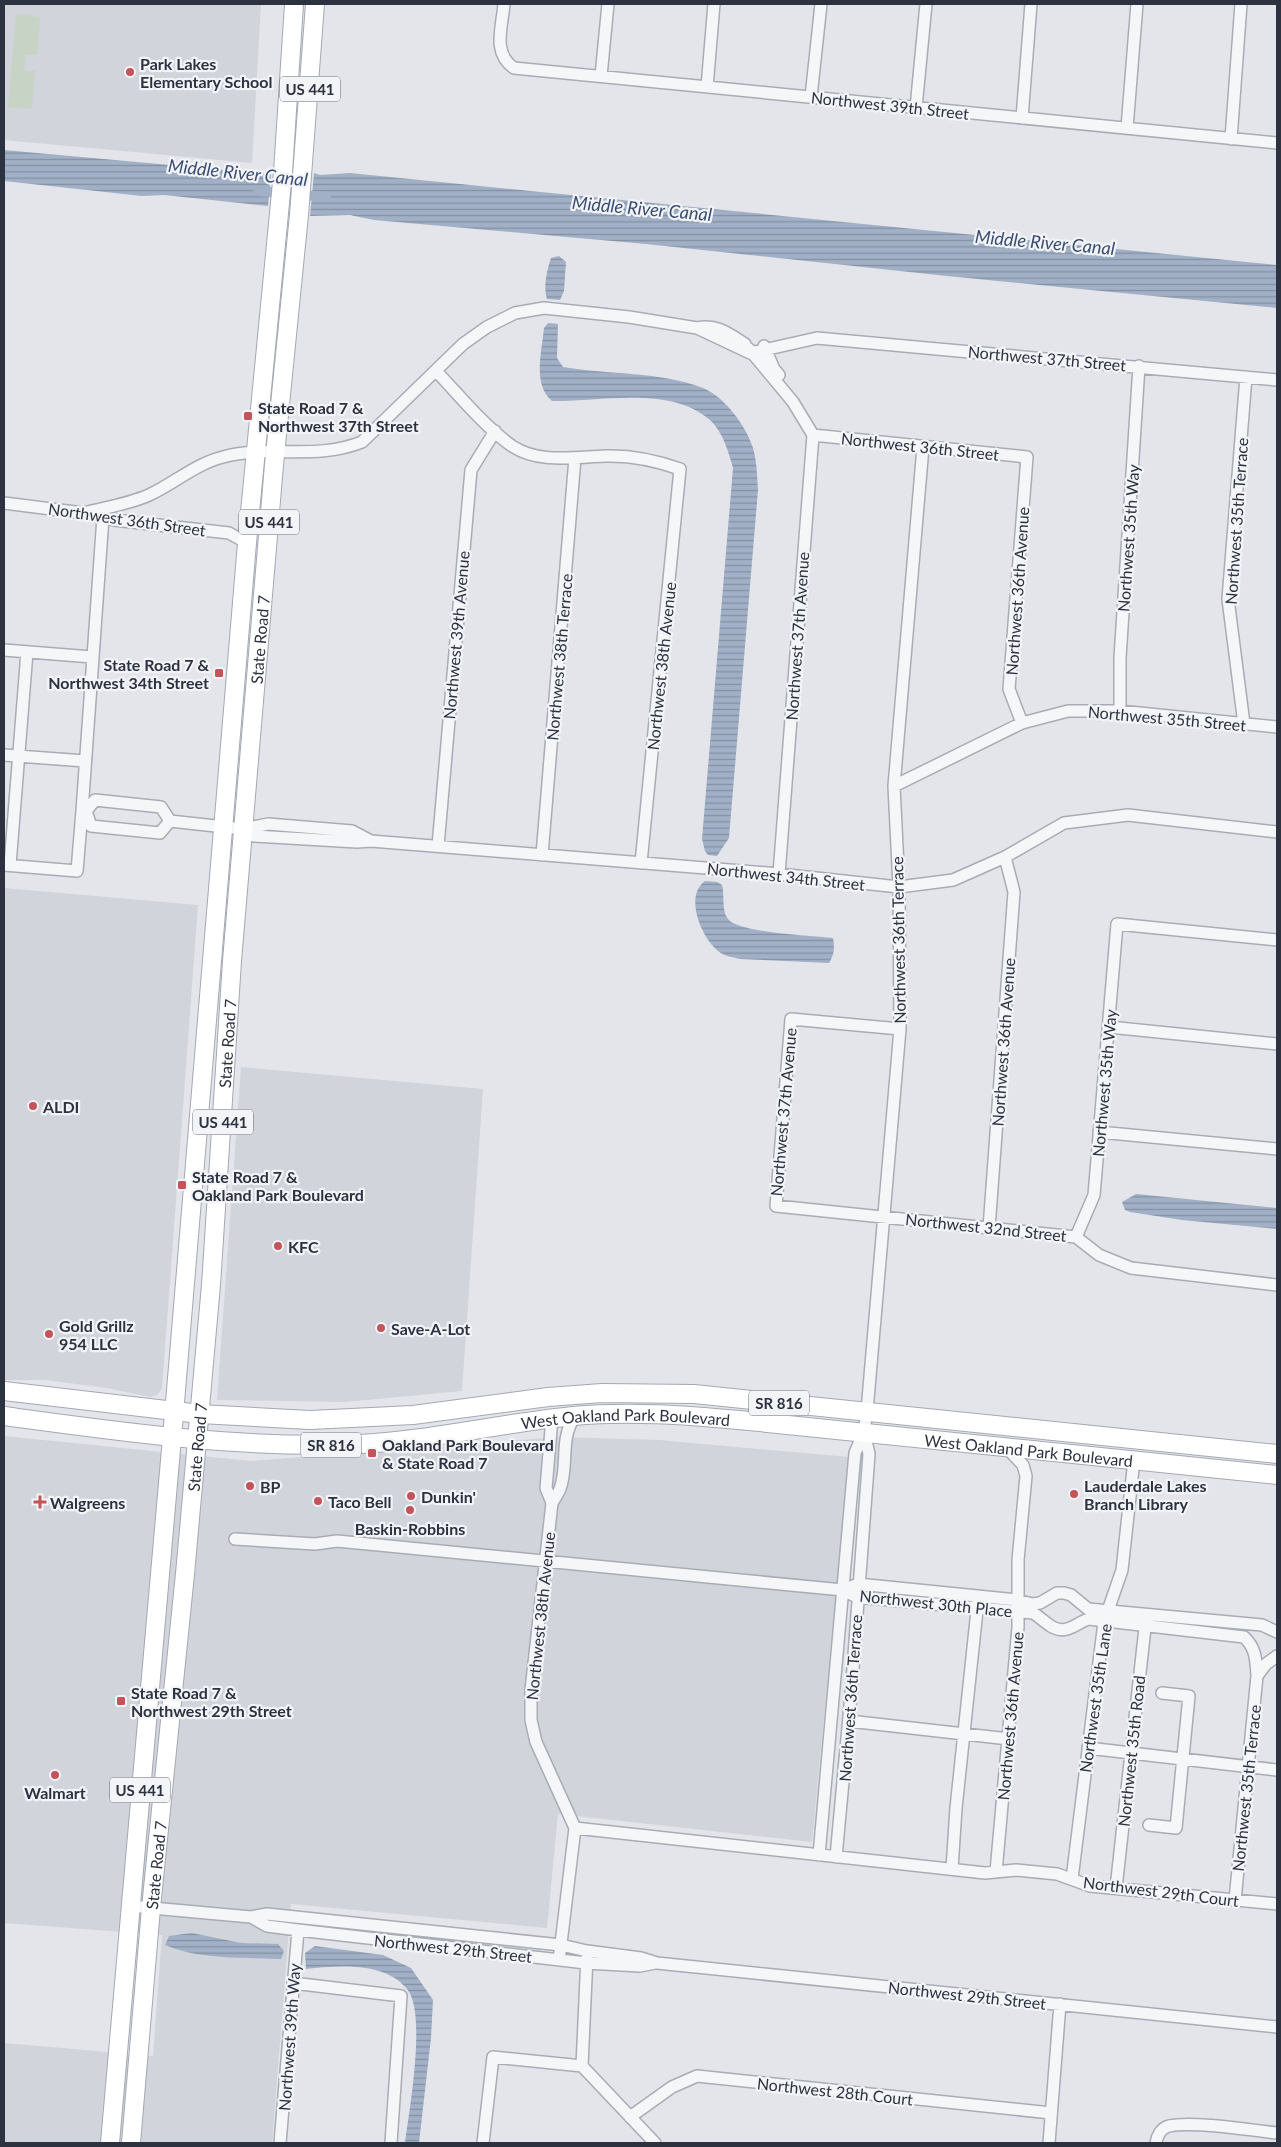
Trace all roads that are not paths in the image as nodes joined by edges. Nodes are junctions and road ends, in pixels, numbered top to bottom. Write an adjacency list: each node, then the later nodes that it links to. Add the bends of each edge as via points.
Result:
1 (294, 4): 29 (main road, State Road 7 / US 441, via 283,172)
2 (315, 4): 30 (main road, State Road 7 / US 441, via 303,174)
3 (504, 4): 11 (street, Northwest 39th Street, via 499,51 504,61 514,68)
4 (608, 4): 11 (street)
5 (714, 4): 12 (street)
6 (820, 4): 13 (street)
7 (926, 4): 14 (street)
8 (1031, 4): 15 (street)
9 (1137, 4): 16 (street)
10 (1241, 4): 17 (street)
11 (601, 76): 12 (street, Northwest 39th Street)
12 (707, 87): 13 (street, Northwest 39th Street)
13 (811, 97): 14 (street, Northwest 39th Street)
14 (916, 108): 15 (street, Northwest 39th Street)
15 (1022, 118): 16 (street, Northwest 39th Street)
16 (1127, 128): 17 (street, Northwest 39th Street)
17 (1231, 139): 18 (street, Northwest 39th Street)
18 (1277, 143)
19 (764, 348): 20 (street, Northwest 37th Street); 21 (street, Northwest 37th Street, via 807,334 816,338); 25 (street, via 774,369 794,395)
20 (749, 349): 22 (street, Northwest 37th Street, via 721,328 696,328 544,308 515,313 487,327); 25 (street)
21 (1139, 366): 23 (street, Northwest 37th Street); 40 (street, Northwest 35th Way, via 1120,658)
22 (436, 371): 26 (street); 30 (street, Northwest 37th Street, via 362,442 345,449 323,452)
23 (1246, 377): 24 (street, Northwest 37th Street); 42 (street, Northwest 35th Terrace, via 1228,599)
24 (1277, 380)
25 (794, 402): 27 (street)
26 (495, 430): 32 (street, via 513,447 543,457); 53 (street, Northwest 39th Avenue, via 471,470)
27 (813, 435): 28 (street, Northwest 36th Street); 58 (street, Northwest 37th Avenue)
28 (924, 446): 31 (street, Northwest 36th Street); 47 (street, Northwest 36th Terrace)
29 (256, 452): 30 (street, Northwest 37th Street); 34 (street, Northwest 37th Street, via 221,457 190,469 148,496); 36 (main road, State Road 7 / US 441)
30 (276, 452): 51 (main road, State Road 7 / US 441)
31 (1027, 457): 41 (street, Northwest 36th Avenue, via 1009,689)
32 (575, 458): 54 (street, Northwest 38th Terrace); 56 (street, Northwest 38th Avenue, via 651,459 680,468)
33 (4, 503): 34 (street, Northwest 36th Street)
34 (83, 513): 35 (street, Northwest 36th Street)
35 (103, 518): 36 (street, Northwest 36th Street, via 230,533); 39 (street)
36 (247, 543): 50 (main road, State Road 7 / US 441)
37 (4, 650): 38 (street)
38 (27, 652): 39 (street); 45 (street)
39 (92, 657): 46 (street)
40 (1120, 710): 41 (street, Northwest 35th Street, via 1068,710); 42 (street, Northwest 35th Street)
41 (1022, 723): 47 (street, Northwest 35th Street)
42 (1244, 724): 43 (street, Northwest 35th Street)
43 (1277, 727)
44 (4, 755): 45 (street)
45 (19, 756): 46 (street); 57 (street)
46 (86, 760): 48 (street)
47 (894, 786): 59 (street, Northwest 36th Terrace)
48 (84, 811): 49 (street, via 95,800 147,805 161,807); 49 (street, via 91,826 160,833); 57 (street, via 77,871)
49 (170, 821): 50 (street, Northwest 34th Street)
50 (223, 827): 51 (street, Northwest 34th Street); 61 (main road, State Road 7 / US 441)
51 (243, 829): 53 (street, Northwest 34th Street, via 268,824 352,831 371,841); 65 (main road, State Road 7 / US 441)
52 (1277, 832): 55 (street, Northwest 34th Street, via 1128,816 1064,823)
53 (438, 846): 54 (street, Northwest 34th Street)
54 (542, 855): 56 (street, Northwest 34th Street)
55 (1005, 857): 59 (street, Northwest 34th Street, via 953,880); 70 (street, Northwest 36th Avenue, via 1014,892)
56 (641, 863): 58 (street, Northwest 34th Street)
57 (7, 865)
58 (779, 874): 59 (street, Northwest 34th Street)
59 (899, 887): 63 (street, Northwest 36th Terrace)
60 (1277, 940): 62 (street, Northwest 35th Way, via 1116,924)
61 (209, 1010): 65 (main road, via 214,1033 209,1104 214,1118); 76 (main road, State Road 7 / US 441)
62 (1110, 1027): 64 (street); 66 (street, Northwest 35th Way)
63 (900, 1029): 68 (street, Northwest 37th Avenue, via 791,1019); 69 (street, Northwest 36th Terrace)
64 (1277, 1044)
65 (223, 1121): 77 (main road, State Road 7 / US 441)
66 (1099, 1132): 67 (street); 71 (street, Northwest 35th Way, via 1094,1195)
67 (1277, 1149)
68 (776, 1206): 69 (street, Northwest 32nd Street)
69 (884, 1216): 70 (street, Northwest 32nd Street); 75 (street, Northwest 36th Terrace)
70 (989, 1228): 71 (street, Northwest 32nd Street)
71 (1076, 1237): 72 (street, Northwest 32nd Street, via 1099,1255 1131,1268)
72 (1277, 1285)
73 (4, 1392): 76 (main road, West Oakland Park Boulevard / SR 816)
74 (579, 1395): 75 (main road, West Oakland Park Boulevard / SR 816, via 694,1394); 77 (main road, West Oakland Park Boulevard / SR 816, via 357,1419 284,1420); 80 (main road)
75 (867, 1411): 81 (street, Northwest 36th Terrace); 83 (main road, West Oakland Park Boulevard / SR 816)
76 (174, 1412): 77 (main road, West Oakland Park Boulevard / SR 816); 82 (main road, State Road 7 / US 441)
77 (200, 1414): 84 (main road, State Road 7 / US 441)
78 (4, 1416): 82 (main road, West Oakland Park Boulevard / SR 816)
79 (575, 1416): 80 (main road, West Oakland Park Boulevard / SR 816); 81 (main road, West Oakland Park Boulevard / SR 816, via 706,1417); 91 (street, Northwest 38th Avenue, via 568,1425 560,1488)
80 (552, 1418): 84 (main road, West Oakland Park Boulevard / SR 816, via 429,1438 362,1444 288,1445); 91 (street, Northwest 38th Avenue, via 546,1488)
81 (864, 1432): 86 (main road, West Oakland Park Boulevard / SR 816); 94 (street, Northwest 36th Terrace, via 869,1454); 95 (street, Northwest 36th Terrace, via 855,1453)
82 (172, 1438): 84 (main road, West Oakland Park Boulevard / SR 816); 127 (main road, State Road 7 / US 441)
83 (1135, 1439): 85 (main road, West Oakland Park Boulevard / SR 816); 88 (main road)
84 (198, 1440): 128 (main road, State Road 7 / US 441)
85 (1154, 1442): 87 (main road, West Oakland Park Boulevard / SR 816); 89 (main road, via 1138,1451)
86 (1006, 1447): 88 (main road, West Oakland Park Boulevard / SR 816); 98 (street, Northwest 36th Avenue, via 1023,1465 1026,1476)
87 (1277, 1454)
88 (1105, 1457): 89 (main road, West Oakland Park Boulevard / SR 816)
89 (1134, 1460): 90 (main road, West Oakland Park Boulevard / SR 816); 99 (street, Northwest 35th Lane, via 1122,1570)
90 (1277, 1475)
91 (552, 1503): 93 (street, Northwest 38th Avenue)
92 (235, 1539): 93 (street, via 314,1544 337,1541)
93 (545, 1560): 95 (street); 118 (street, Northwest 38th Avenue, via 532,1662 531,1720 543,1758)
94 (858, 1584): 95 (street, Northwest 30th Place); 96 (street, Northwest 36th Terrace); 97 (street, Northwest 30th Place)
95 (843, 1590): 96 (street, Northwest 30th Place); 119 (street, Northwest 36th Terrace)
96 (857, 1597): 97 (street, Northwest 30th Place); 109 (street, Northwest 36th Terrace)
97 (978, 1602): 98 (street, Northwest 30th Place); 110 (street)
98 (1018, 1606): 99 (street, Northwest 30th Place, via 1064,1593 1088,1610); 101 (street, Northwest 30th Place, via 1059,1630 1089,1619); 111 (street, Northwest 36th Avenue)
99 (1109, 1610): 100 (street, Northwest 30th Place); 101 (street, Northwest 35th Lane)
100 (1146, 1613): 102 (street, Northwest 30th Place); 103 (street, Northwest 35th Road)
101 (1104, 1622): 103 (street, Northwest 30th Place); 112 (street, Northwest 35th Lane)
102 (1262, 1625): 104 (street, Northwest 30th Place); 105 (street, via 1252,1637)
103 (1146, 1627): 105 (street, Northwest 30th Place); 113 (street, Northwest 35th Road)
104 (1277, 1632)
105 (1244, 1637): 107 (street, via 1256,1656)
106 (1277, 1656): 107 (street)
107 (1257, 1676): 115 (street, Northwest 35th Terrace)
108 (1162, 1693): 114 (street, via 1189,1696)
109 (849, 1721): 110 (street); 120 (street, Northwest 36th Terrace)
110 (965, 1736): 111 (street); 121 (street)
111 (1009, 1740): 122 (street, Northwest 36th Avenue)
112 (1088, 1748): 113 (street); 123 (street, Northwest 35th Lane)
113 (1130, 1752): 114 (street); 124 (street, Northwest 35th Road)
114 (1183, 1758): 115 (street); 117 (street, via 1176,1828)
115 (1249, 1765): 116 (street); 125 (street, Northwest 35th Terrace)
116 (1277, 1770)
117 (1150, 1825)
118 (575, 1828): 119 (street); 131 (street)
119 (819, 1855): 120 (street)
120 (836, 1857): 121 (street, Northwest 29th Court)
121 (952, 1869): 122 (street, Northwest 29th Court)
122 (996, 1872): 123 (street, Northwest 29th Court, via 1016,1870 1057,1874)
123 (1072, 1879): 124 (street, Northwest 29th Court, via 1090,1886)
124 (1116, 1888): 125 (street, Northwest 29th Court)
125 (1235, 1900): 126 (street, Northwest 29th Court)
126 (1277, 1904)
127 (130, 1906): 128 (street, Northwest 29th Street); 141 (main road, State Road 7 / US 441)
128 (151, 1908): 129 (street, Northwest 29th Street); 142 (main road, State Road 7 / US 441)
129 (252, 1917): 130 (street, Northwest 29th Street, via 267,1926); 131 (street, Northwest 29th Street, via 267,1914 304,1917)
130 (298, 1930): 133 (street, Northwest 29th Street); 134 (street, Northwest 39th Way)
131 (561, 1945): 132 (street, Northwest 29th Street); 133 (street)
132 (587, 1957): 133 (street, Northwest 29th Street); 135 (street, Northwest 29th Street, via 640,1966 657,1963); 137 (street)
133 (559, 1960)
134 (293, 1983): 143 (street, Northwest 39th Way); 144 (street, via 401,1996)
135 (1060, 2004): 136 (street, Northwest 29th Street); 138 (street)
136 (1277, 2027)
137 (582, 2066): 139 (street); 145 (street, via 493,2057)
138 (1051, 2113): 139 (street, Northwest 28th Court, via 697,2076 672,2087); 147 (street)
139 (630, 2117): 146 (street)
140 (1277, 2133): 148 (street, via 1168,2126)
141 (110, 2143)
142 (131, 2143)
143 (280, 2143)
144 (392, 2143)
145 (483, 2143)
146 (655, 2143)
147 (1049, 2143)
148 (1156, 2143)

